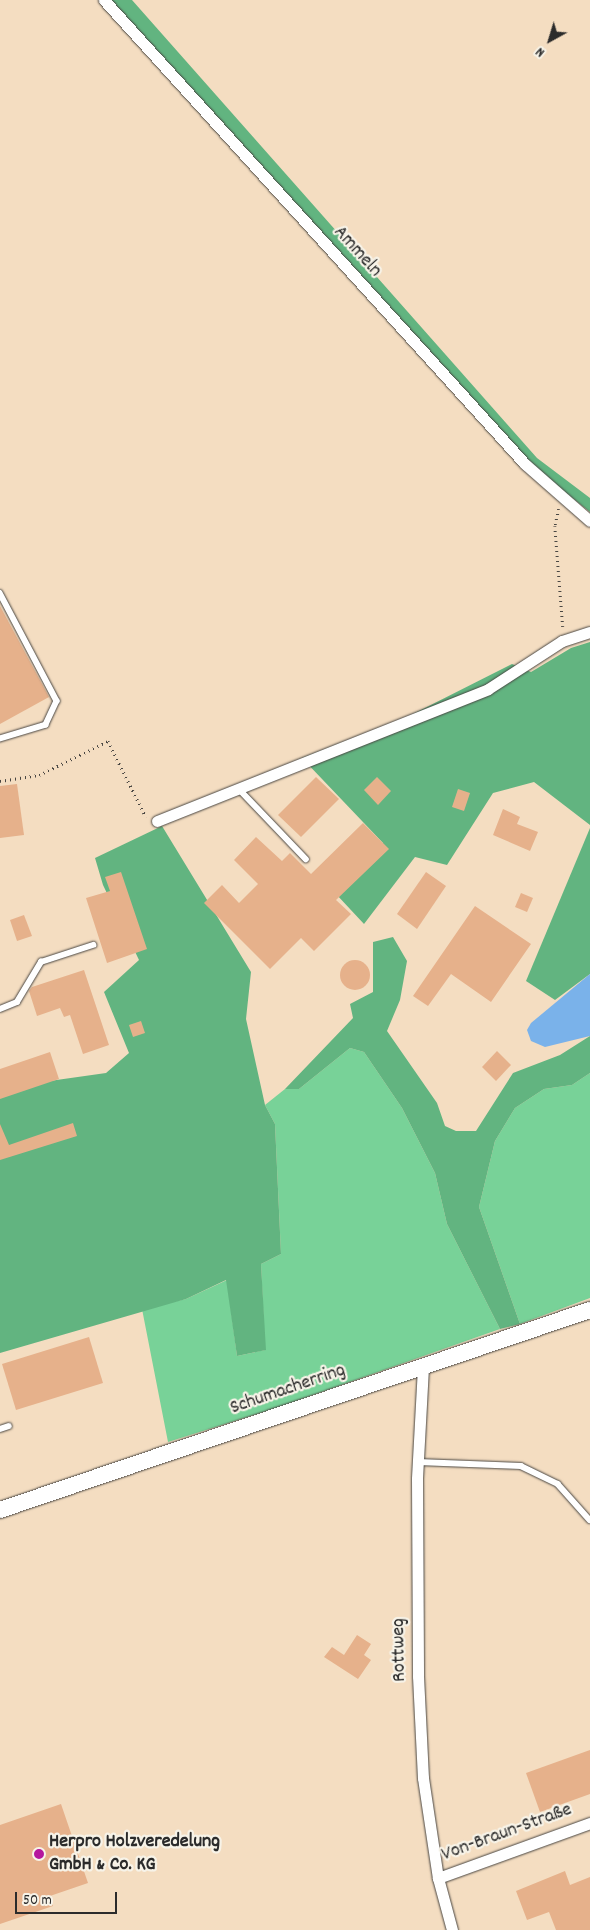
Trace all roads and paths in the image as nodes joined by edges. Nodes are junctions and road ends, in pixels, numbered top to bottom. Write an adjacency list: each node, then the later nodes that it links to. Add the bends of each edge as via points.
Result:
1 (104, 0): 2 (street, Ammeln, via 525,464)
2 (564, 502): 3 (street, Ammeln); 6 (path, via 557,511 555,526 560,566)
3 (590, 521)
4 (0, 593): 7 (lane, via 57,700 46,725)
5 (590, 632): 6 (street)
6 (562, 641): 9 (street, via 488,689)
7 (0, 739)
8 (0, 781): 10 (path, via 38,775 108,741 150,824)
9 (239, 789): 10 (street); 11 (lane)
10 (157, 821)
11 (306, 858)
12 (93, 945): 13 (lane, via 41,962 17,1002)
13 (0, 1009)
14 (590, 1310): 15 (main road, Schumacherring)
15 (422, 1367): 18 (street, Rottweg); 19 (main road, Schumacherring)
16 (9, 1426): 17 (lane)
17 (0, 1429)
18 (418, 1462): 20 (lane, via 521,1466 558,1484); 22 (street, Rottweg, via 418,1676 423,1778)
19 (0, 1510)
20 (590, 1520)
21 (590, 1823): 22 (street, Von-Braun-Straße)
22 (438, 1878): 23 (street, Rottweg)
23 (452, 1930)

